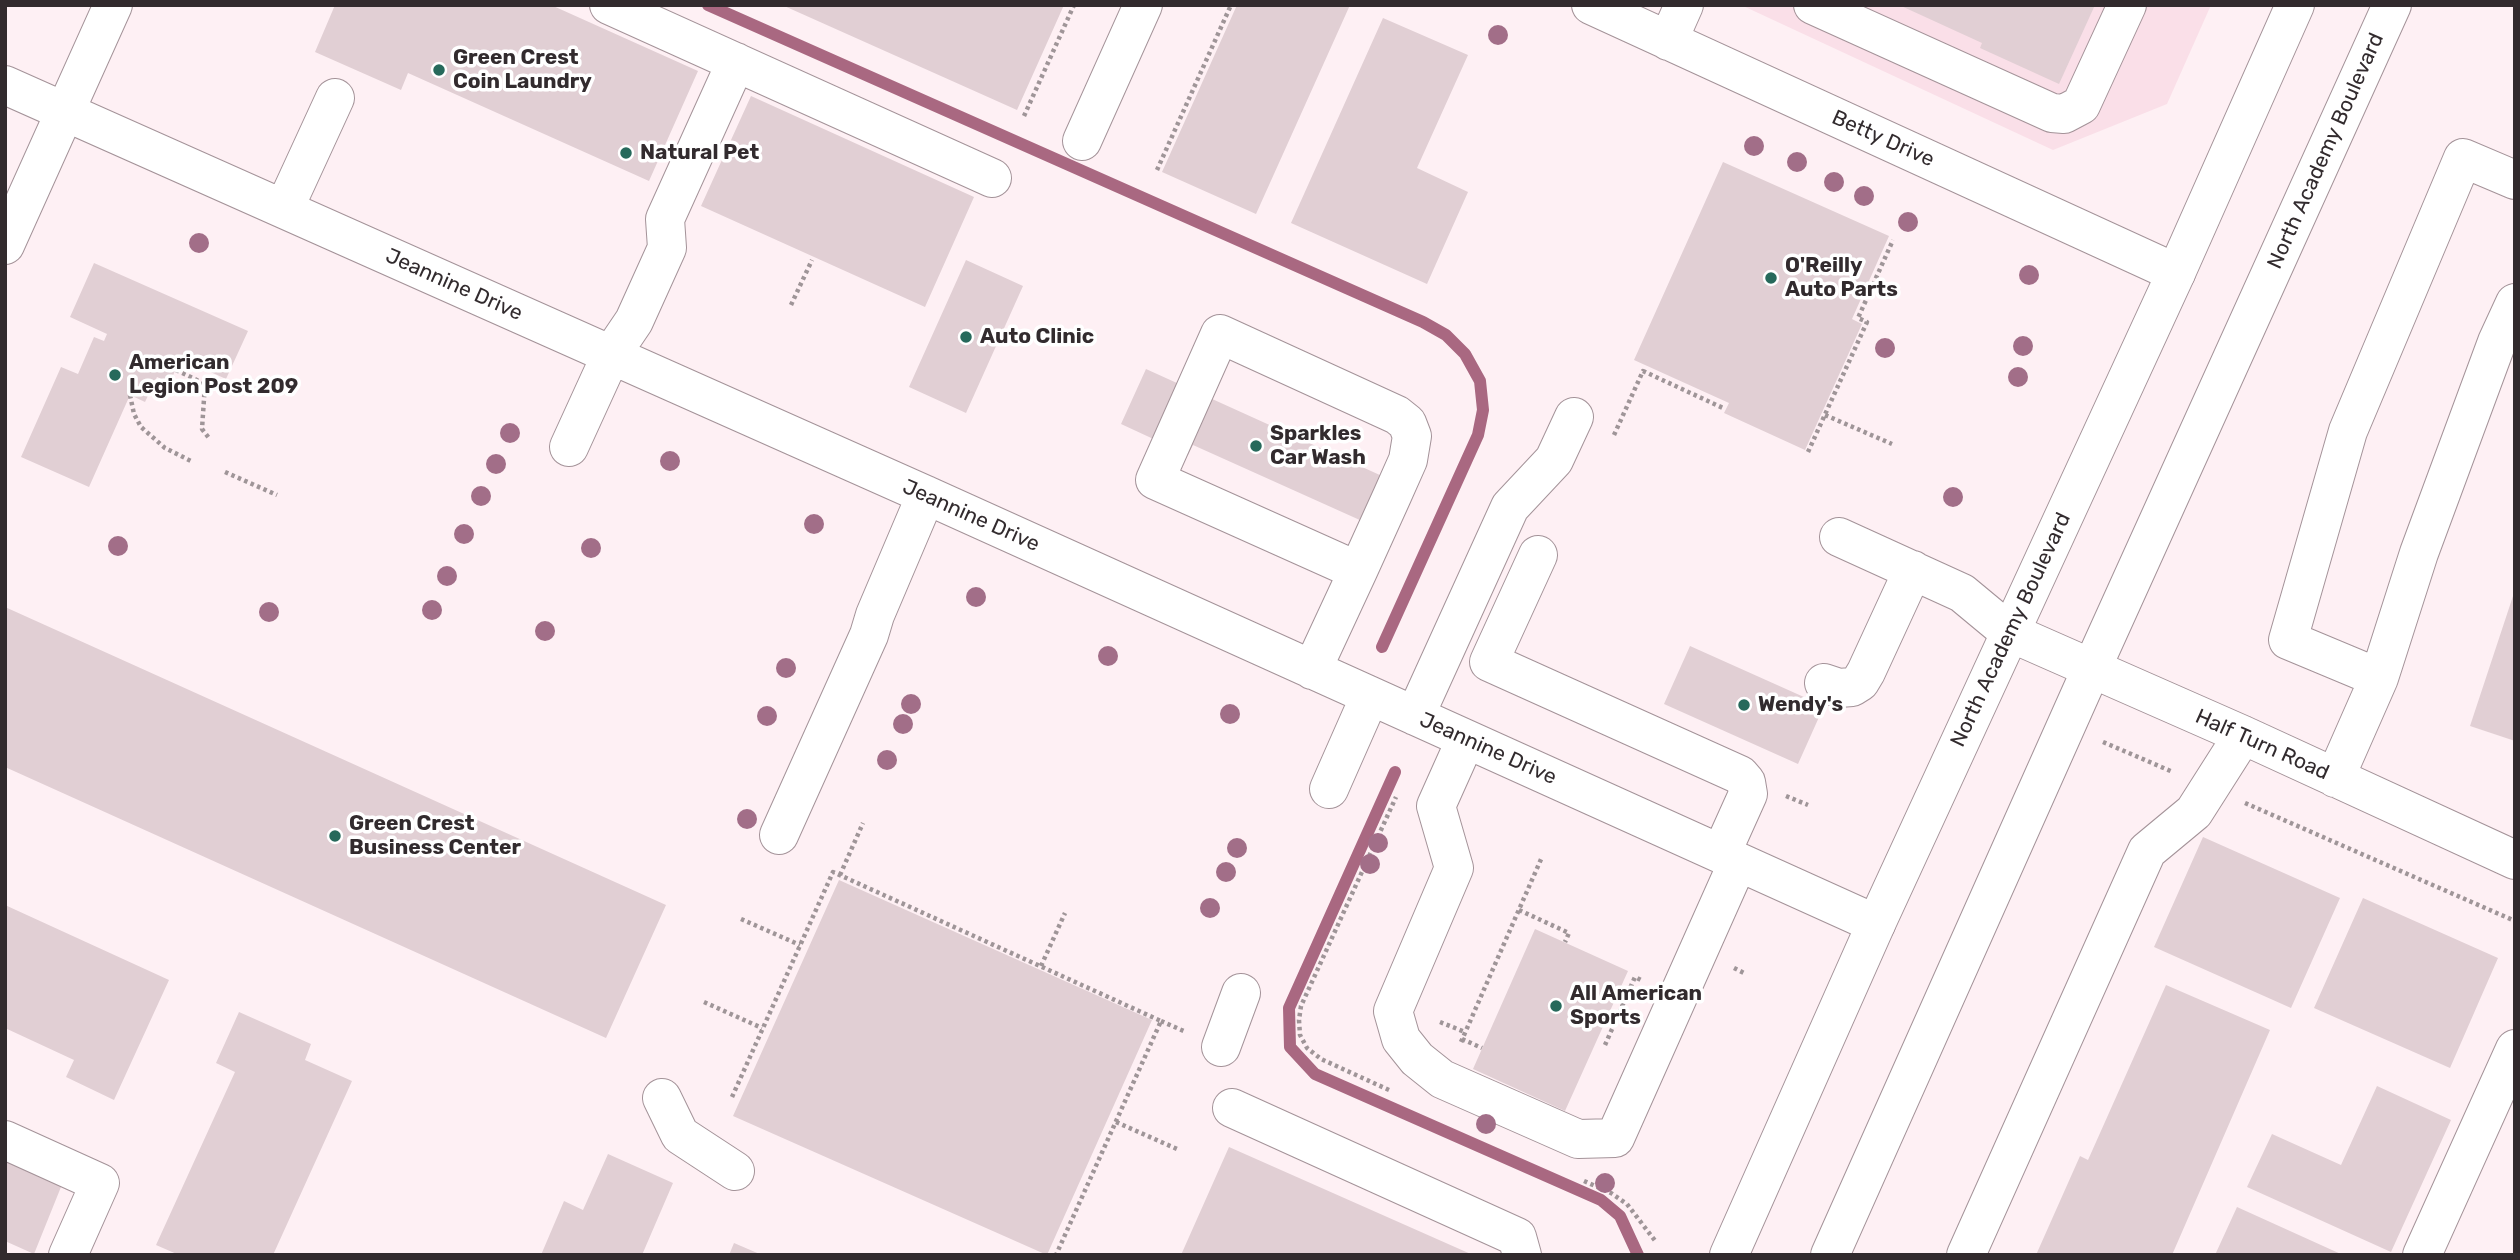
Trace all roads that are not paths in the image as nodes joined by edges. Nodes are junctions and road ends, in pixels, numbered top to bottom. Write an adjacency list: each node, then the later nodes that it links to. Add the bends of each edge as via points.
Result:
1 (113, 5): 14 (main road)
2 (609, 5): 11 (main road)
3 (1143, 5): 15 (main road)
4 (1591, 5): 10 (main road, Betty Drive)
5 (1684, 5): 10 (main road)
6 (1813, 5): 7 (main road, via 2052,113 2064,114 2081,104)
7 (2127, 5)
8 (2295, 5): 20 (main road, North Academy Boulevard)
9 (2392, 5): 32 (main road, North Academy Boulevard)
10 (1668, 41): 20 (main road, Betty Drive)
11 (736, 62): 16 (main road); 22 (main road, via 665,219 667,248 635,321)
12 (5, 85): 14 (main road, Jeannine Drive)
13 (335, 98): 18 (main road)
14 (66, 111): 18 (main road, Jeannine Drive); 19 (main road)
15 (1082, 141)
16 (992, 178)
17 (2515, 180): 33 (main road, via 2463,158 2348,431 2288,640)
18 (284, 209): 22 (main road, Jeannine Drive)
19 (5, 245)
20 (2176, 273): 30 (main road, North Academy Boulevard)
21 (2515, 303): 33 (main road, via 2419,553)
22 (611, 355): 24 (main road); 25 (main road, Jeannine Drive)
23 (1574, 417): 36 (main road, via 1554,460 1510,507)
24 (569, 447)
25 (926, 495): 31 (main road, Jeannine Drive); 41 (main road)
26 (1839, 537): 28 (main road, Half Turn Road)
27 (1538, 555): 42 (main road, via 1489,662 1740,775 1748,794)
28 (1913, 570): 30 (main road, Half Turn Road, via 1962,593); 34 (main road, via 1860,682 1839,688)
29 (1358, 571): 29 (main road, via 1408,460 1412,436 1407,423 1220,334 1155,480); 31 (main road)
30 (2009, 632): 32 (main road, Half Turn Road); 44 (main road, North Academy Boulevard)
31 (1312, 670): 35 (main road, Jeannine Drive)
32 (2091, 670): 37 (main road, Half Turn Road); 55 (main road, North Academy Boulevard)
33 (2379, 678): 39 (main road)
34 (1824, 684)
35 (1370, 696): 36 (main road, Jeannine Drive); 40 (main road)
36 (1415, 716): 38 (main road, Jeannine Drive)
37 (2243, 735): 39 (main road, Half Turn Road); 56 (main road, via 2194,812 2147,851)
38 (1466, 739): 42 (main road, Jeannine Drive); 42 (main road, via 1436,806 1454,868 1393,1011 1401,1039 1445,1080 1578,1139 1615,1138)
39 (2335, 778): 43 (main road, Half Turn Road)
40 (1329, 789)
41 (779, 835)
42 (1730, 858): 44 (main road, Jeannine Drive)
43 (2515, 860)
44 (1876, 924): 54 (main road, North Academy Boulevard)
45 (1241, 993): 46 (main road)
46 (1221, 1047)
47 (2515, 1049): 57 (main road)
48 (662, 1097): 51 (main road, via 680,1135)
49 (1232, 1108): 53 (main road, via 1517,1237)
50 (5, 1140): 52 (main road, via 100,1183)
51 (735, 1171)
52 (68, 1255)
53 (1522, 1255)
54 (1729, 1255)
55 (1830, 1255)
56 (1966, 1255)
57 (2422, 1255)

